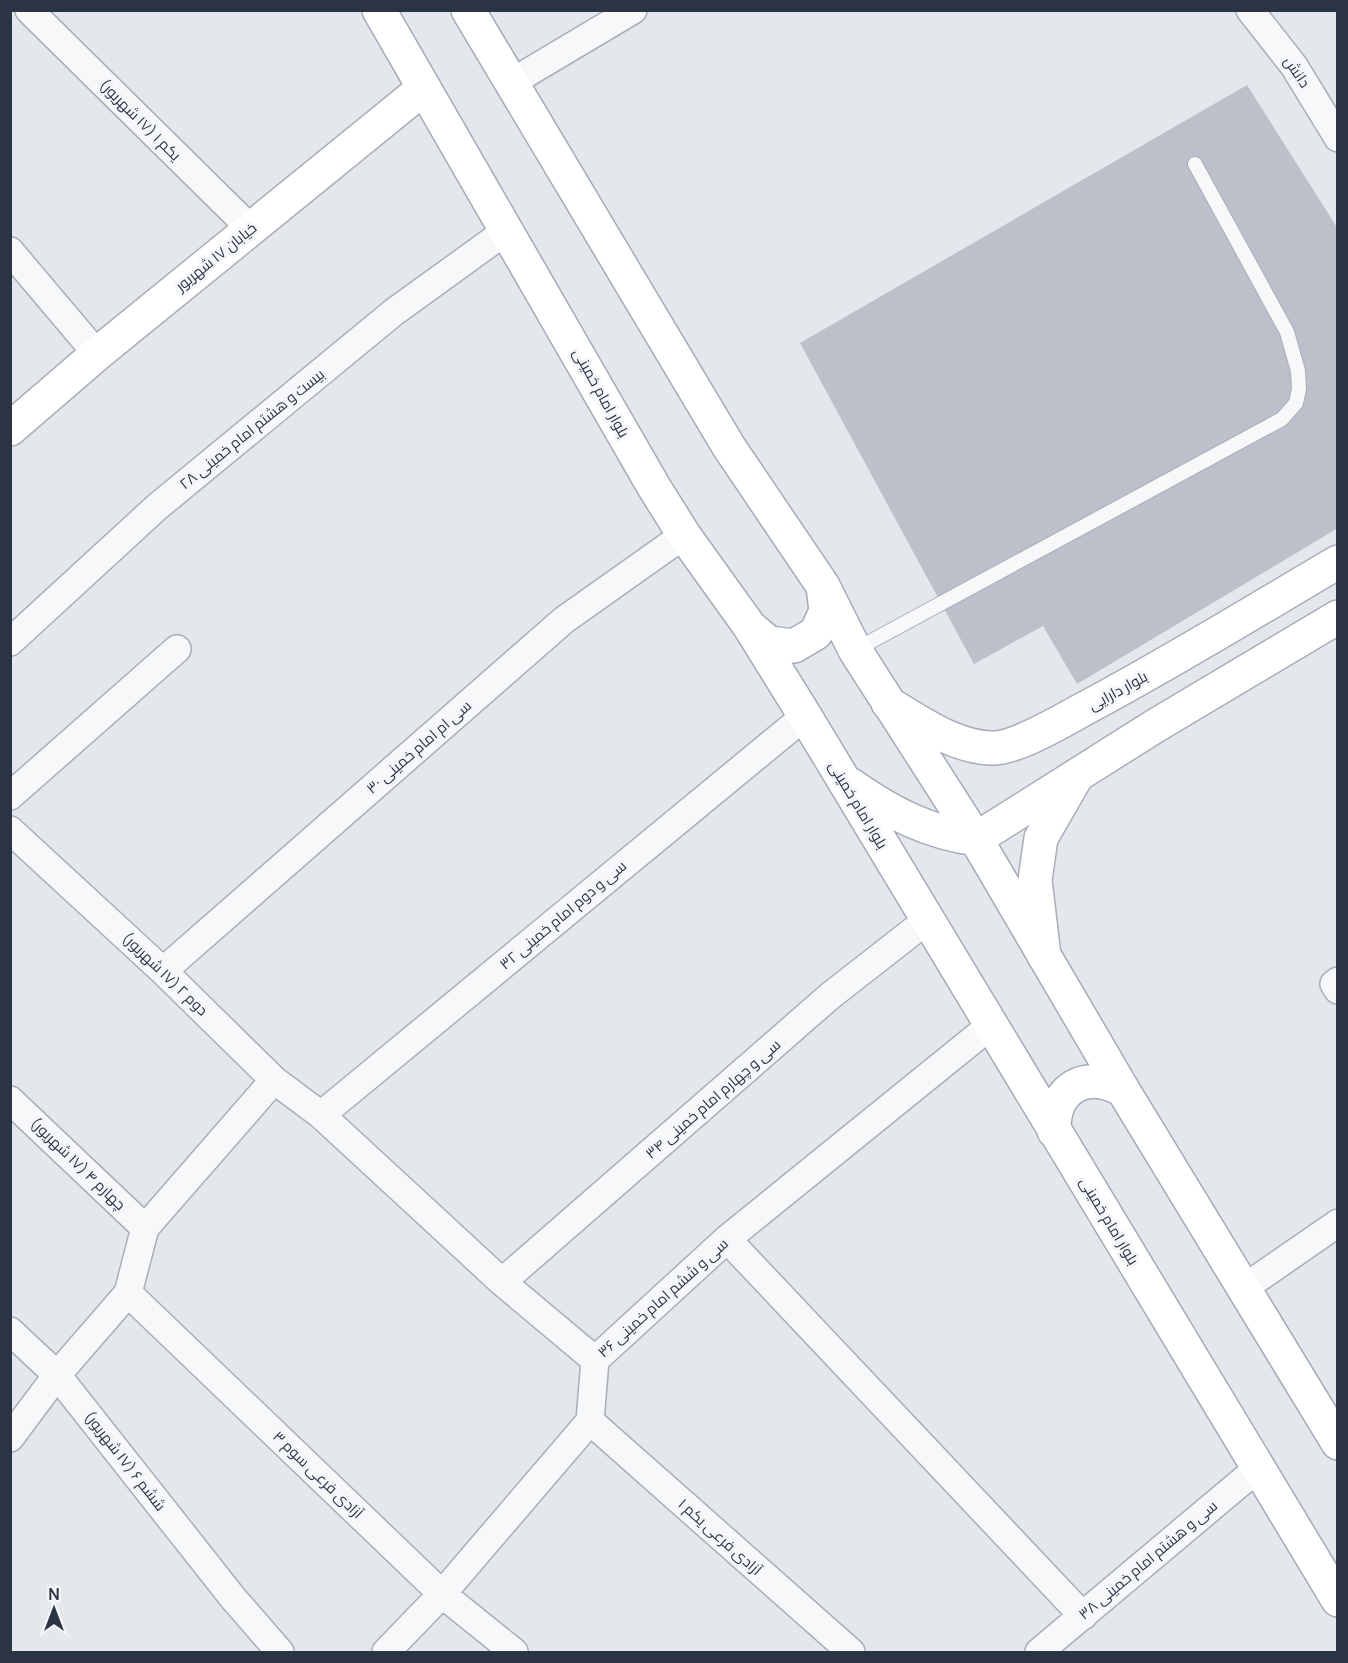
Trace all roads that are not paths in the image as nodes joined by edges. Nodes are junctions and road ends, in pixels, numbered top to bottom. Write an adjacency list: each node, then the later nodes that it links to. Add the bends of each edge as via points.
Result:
1 (29, 10): 10 (street, یکم ۱ (۱۷ شهریور))
2 (379, 10): 7 (main road, بلوار امام خمینی)
3 (468, 10): 6 (main road)
4 (633, 10): 6 (street)
5 (1250, 10): 8 (street, دانش, via 1294,66)
6 (512, 82): 17 (main road, via 729,447)
7 (424, 88): 10 (main road, خیابان ۱۷ شهریور); 11 (main road, بلوار امام خمینی)
8 (1338, 138)
9 (1195, 164): 22 (lane, via 1287,332 1298,370 1296,403 1282,419)
10 (251, 229): 13 (main road, خیابان ۱۷ شهریور)
11 (506, 231): 15 (main road, بلوار امام خمینی); 20 (street, بیست و هشتم امام خمینی ۲۸, via 394,312 157,507)
12 (10, 251): 13 (street)
13 (97, 354): 14 (main road, خیابان ۱۷ شهریور)
14 (10, 429)
15 (684, 535): 19 (main road, بلوار امام خمینی); 34 (street, سی ام امام خمینی ۳۰, via 564,620)
16 (1338, 562): 23 (main road, بلوار دارایی)
17 (823, 586): 19 (main road, via 826,611 816,633 794,646 769,643); 22 (main road)
18 (1338, 617): 26 (main road)
19 (750, 627): 25 (main road, بلوار امام خمینی)
20 (10, 642)
21 (177, 648): 29 (street)
22 (855, 650): 24 (main road)
23 (1131, 685): 24 (main road, بلوار دارایی, via 1047,730 998,748 979,748 954,739); 26 (main road, via 1130,708)
24 (888, 703): 31 (main road)
25 (805, 716): 28 (main road, بلوار امام خمینی); 41 (street, سی و دوم امام خمینی ۳۲)
26 (1155, 726): 27 (main road)
27 (1078, 775): 31 (main road); 33 (main road, via 1041,838 1035,880)
28 (842, 778): 31 (main road, via 915,824); 32 (main road, بلوار امام خمینی)
29 (10, 796)
30 (10, 830): 34 (street, دوم ۲ (۱۷ شهریور))
31 (976, 838): 33 (main road)
32 (926, 921): 37 (main road, بلوار امام خمینی); 46 (street, سی و چهارم امام خمینی ۳۴, via 830,996)
33 (1044, 956): 39 (main road)
34 (163, 971): 38 (street, دوم ۲ (۱۷ شهریور))
35 (1338, 981): 36 (street, via 1334,984)
36 (1338, 990)
37 (990, 1026): 42 (main road, بلوار امام خمینی); 45 (street, سی و ششم امام خمینی ۳۶)
38 (274, 1080): 41 (street, دوم ۲ (۱۷ شهریور)); 44 (street)
39 (1123, 1090): 42 (main road, via 1095,1080 1074,1087 1059,1102); 47 (main road)
40 (10, 1100): 44 (street, چهارم ۴ (۱۷ شهریور))
41 (321, 1115): 46 (street, دوم ۲ (۱۷ شهریور))
42 (1054, 1131): 55 (main road, بلوار امام خمینی)
43 (1338, 1223): 47 (street)
44 (145, 1228): 48 (street)
45 (727, 1239): 50 (street, سی و ششم امام خمینی ۳۶); 58 (street)
46 (502, 1282): 50 (street, دوم ۲ (۱۷ شهریور))
47 (1244, 1288): 54 (main road)
48 (128, 1293): 51 (street); 56 (street, آزادی فرعی سوم ۳)
49 (10, 1331): 51 (street, ششم ۶ (۱۷ شهریور))
50 (594, 1360): 52 (street, سی و ششم امام خمینی ۳۶)
51 (57, 1375): 53 (street); 59 (street, ششم ۶ (۱۷ شهریور))
52 (590, 1421): 56 (street); 62 (street, آزادی فرعی یکم ۱)
53 (10, 1438)
54 (1338, 1443)
55 (1258, 1468): 57 (main road, بلوار امام خمینی); 58 (street, سی و هشتم امام خمینی ۳۸)
56 (442, 1594): 60 (street); 61 (street, آزادی فرعی سوم ۳)
57 (1338, 1600)
58 (1083, 1616): 63 (street, سی و هشتم امام خمینی ۳۸)
59 (280, 1653)
60 (386, 1653)
61 (514, 1653)
62 (851, 1653)
63 (1039, 1653)

